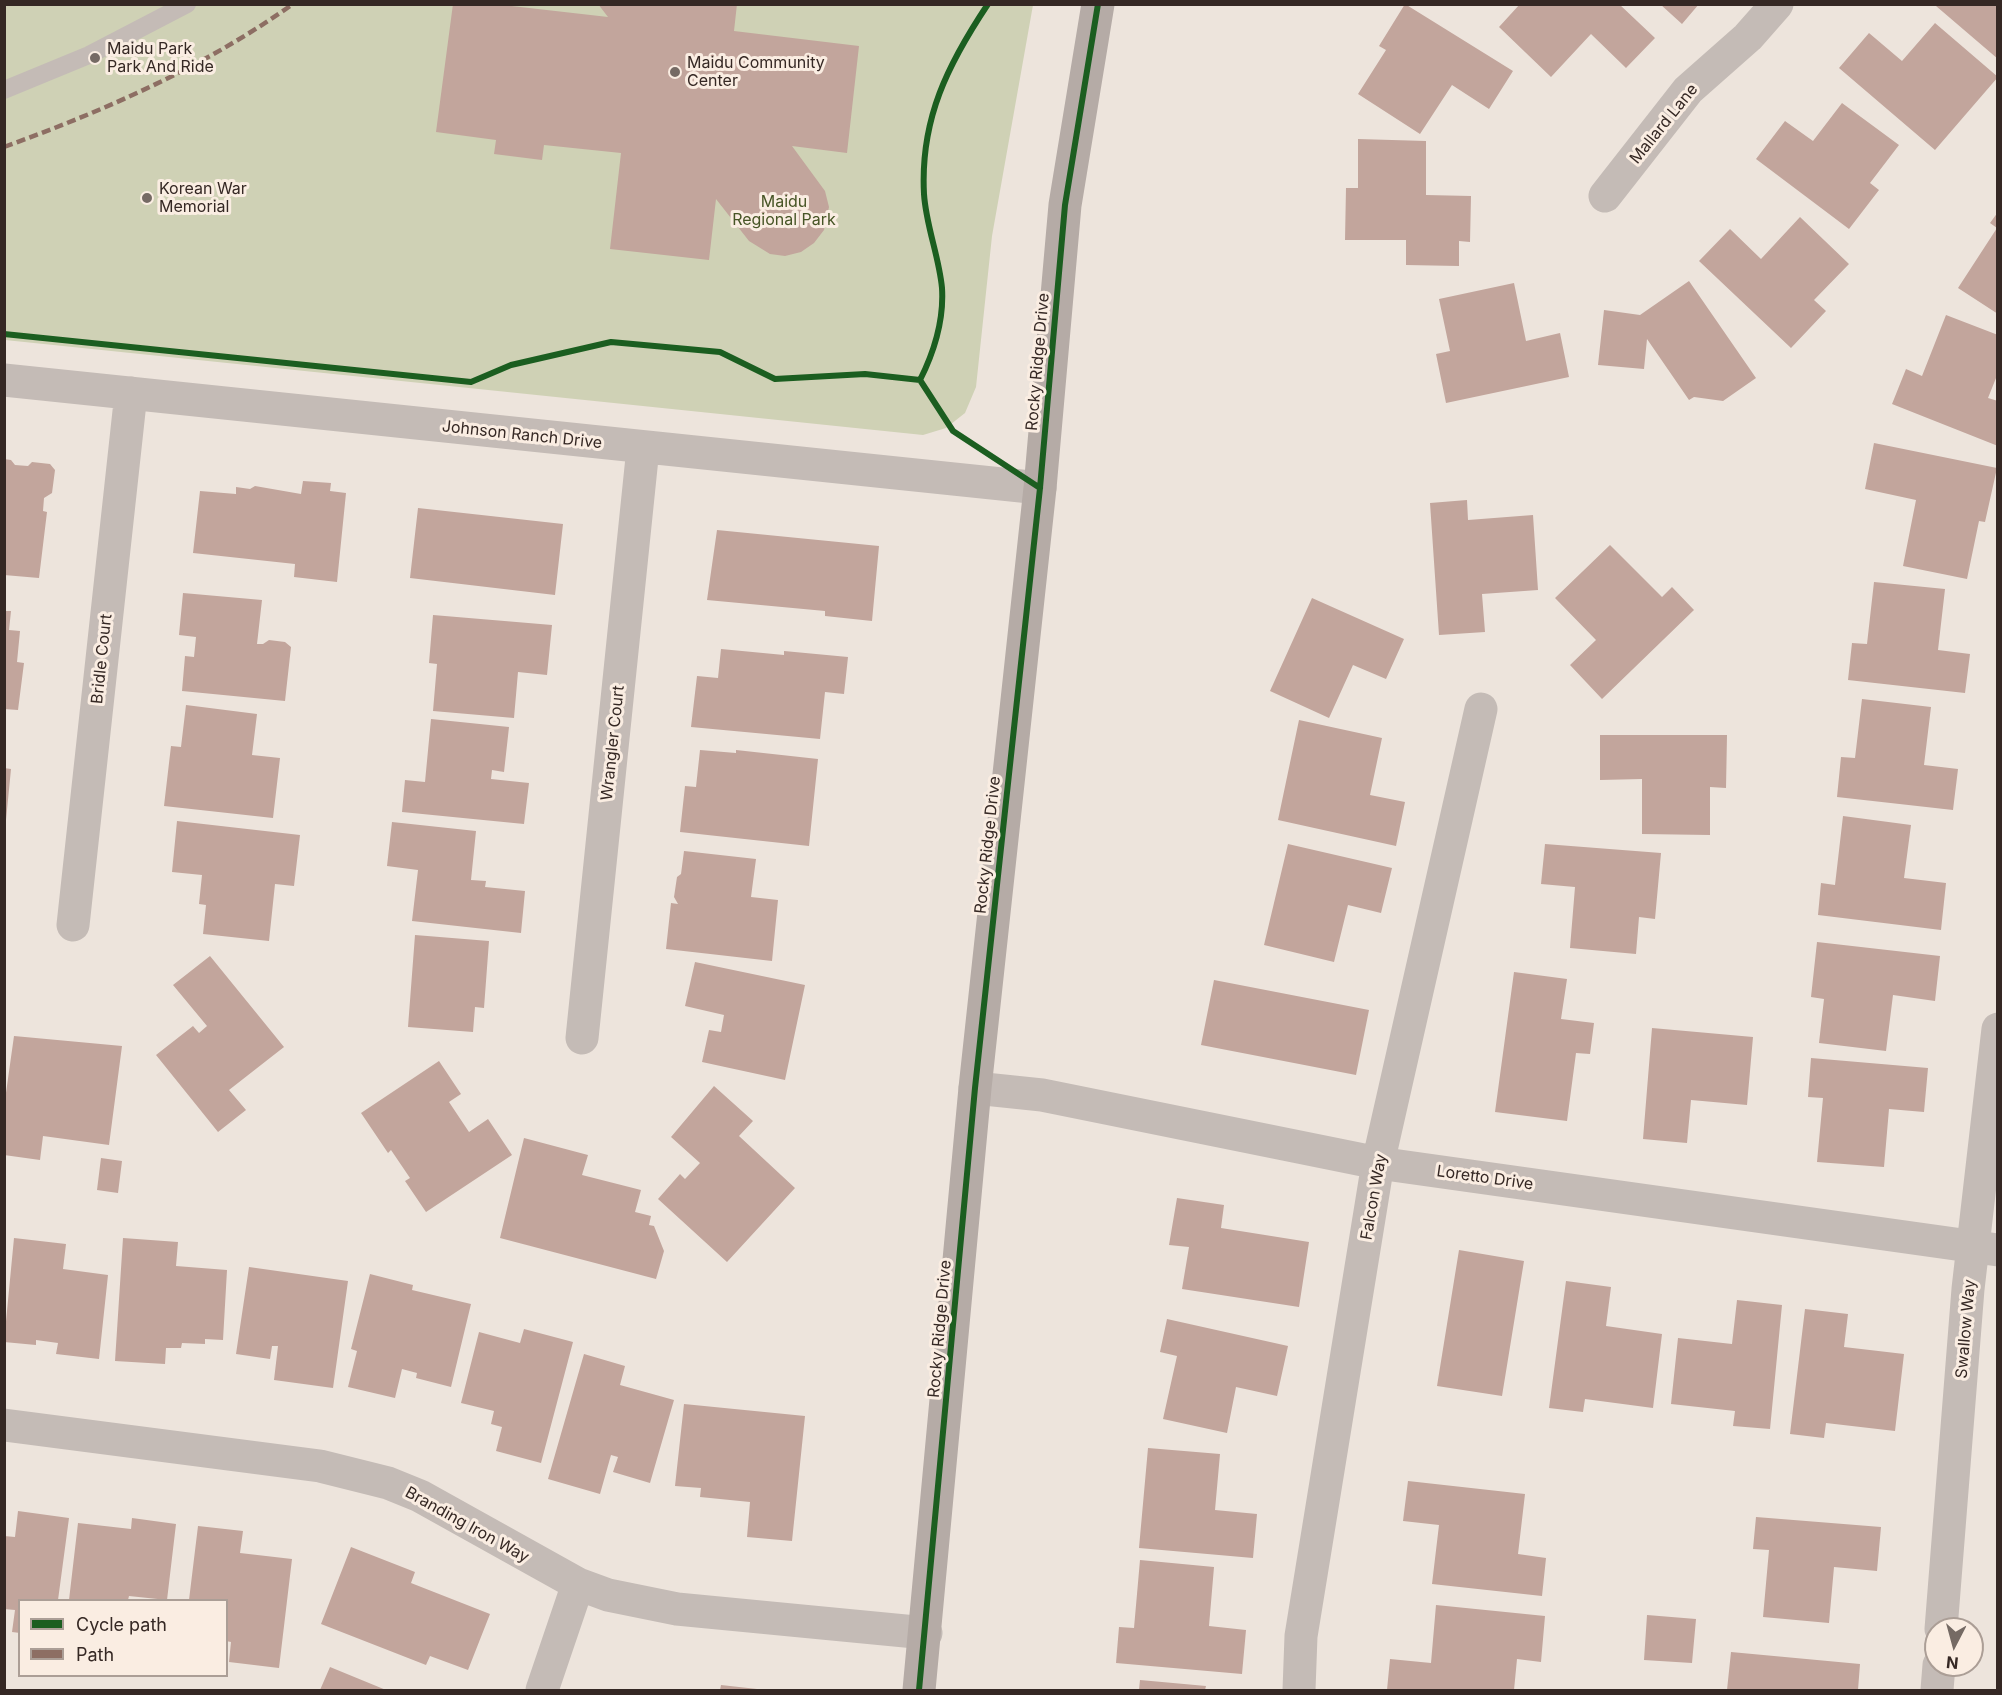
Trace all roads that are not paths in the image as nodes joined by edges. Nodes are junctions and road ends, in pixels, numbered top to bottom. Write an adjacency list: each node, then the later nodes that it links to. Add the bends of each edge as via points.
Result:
1 (187, 4): 4 (lane, via 88,55)
2 (1098, 4): 9 (main road, Rocky Ridge Drive, via 1065,205)
3 (1777, 4): 5 (street, Mallard Lane, via 1748,37 1688,90)
4 (4, 90)
5 (1605, 196)
6 (4, 380): 7 (street, Johnson Ranch Drive)
7 (131, 393): 8 (street, Johnson Ranch Drive); 11 (street, Bridle Court)
8 (643, 448): 9 (street, Johnson Ranch Drive); 13 (street, Wrangler Court)
9 (1040, 488): 14 (main road, Rocky Ridge Drive)
10 (1481, 709): 15 (street, Falcon Way)
11 (73, 926)
12 (1998, 1029): 16 (street, Swallow Way)
13 (582, 1038)
14 (975, 1088): 15 (street, Loretto Drive, via 1042,1095); 20 (main road, Rocky Ridge Drive)
15 (1378, 1163): 16 (street, Loretto Drive); 23 (street, Falcon Way, via 1301,1636)
16 (1986, 1249): 19 (street, Swallow Way)
17 (4, 1425): 18 (street, Branding Iron Way, via 353,1473 420,1496)
18 (578, 1584): 20 (street, Branding Iron Way, via 608,1595 677,1609); 21 (street)
19 (1942, 1617)
20 (926, 1633): 22 (main road, Rocky Ridge Drive)
21 (542, 1690)
22 (919, 1690)
23 (1299, 1690)

